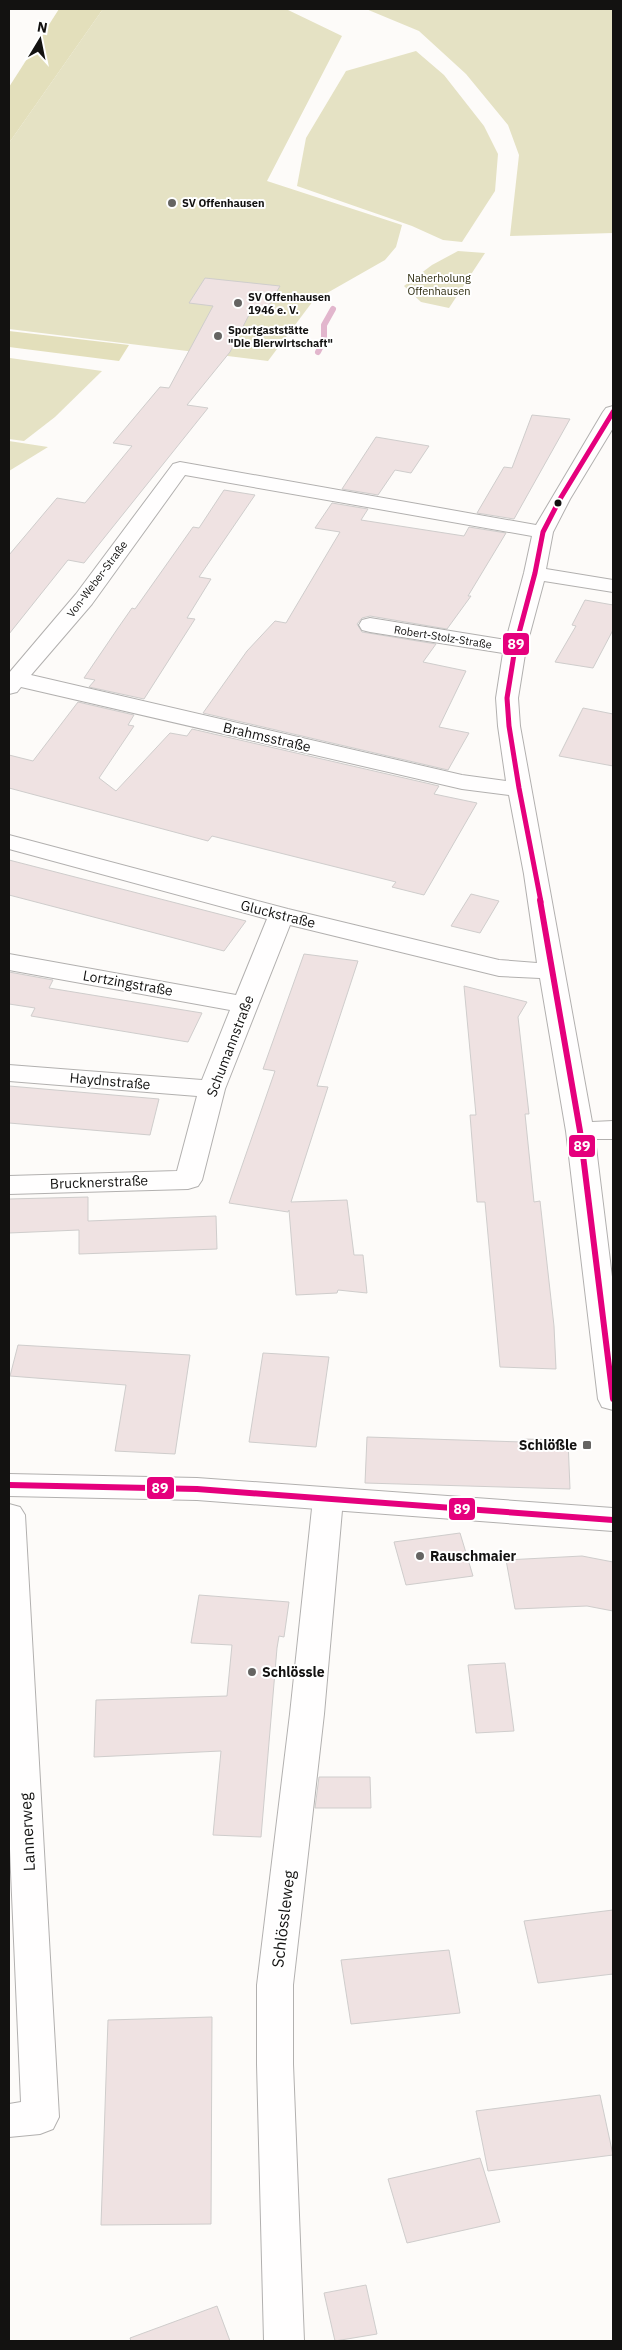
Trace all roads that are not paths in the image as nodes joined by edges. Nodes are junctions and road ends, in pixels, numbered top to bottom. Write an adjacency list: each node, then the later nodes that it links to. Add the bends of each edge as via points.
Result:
1 (613, 412): 2 (street)
2 (543, 532): 3 (street); 7 (street, Von-Weber-Straße, via 180,468 84,599)
3 (535, 573): 4 (street); 6 (street)
4 (613, 586)
5 (370, 625): 6 (street, Robert-Stolz-Straße)
6 (516, 648): 8 (street, via 507,698)
7 (13, 683): 8 (street, Brahmsstraße, via 462,782)
8 (519, 788): 12 (street)
9 (9, 842): 10 (street, Gluckstraße)
10 (281, 915): 12 (street, Gluckstraße, via 499,968 530,972); 13 (street, Schumannstraße)
11 (9, 962): 13 (street, Lortzingstraße)
12 (551, 970): 17 (street)
13 (246, 1005): 15 (street, Schumannstraße)
14 (9, 1073): 15 (street, Haydnstraße)
15 (212, 1090): 18 (street, Schumannstraße)
16 (613, 1130): 17 (street)
17 (580, 1131): 20 (street)
18 (188, 1180): 19 (street, Brucknerstraße)
19 (9, 1185)
20 (611, 1353): 21 (street)
21 (613, 1399)
22 (9, 1485): 23 (street, via 196,1489)
23 (328, 1498): 25 (street); 28 (street, Schlössleweg, via 275,1985)
24 (9, 1515): 26 (street, Lannerweg)
25 (613, 1520)
26 (14, 1664): 27 (street, Lannerweg, via 40,2117)
27 (9, 2120)
28 (284, 2341)

